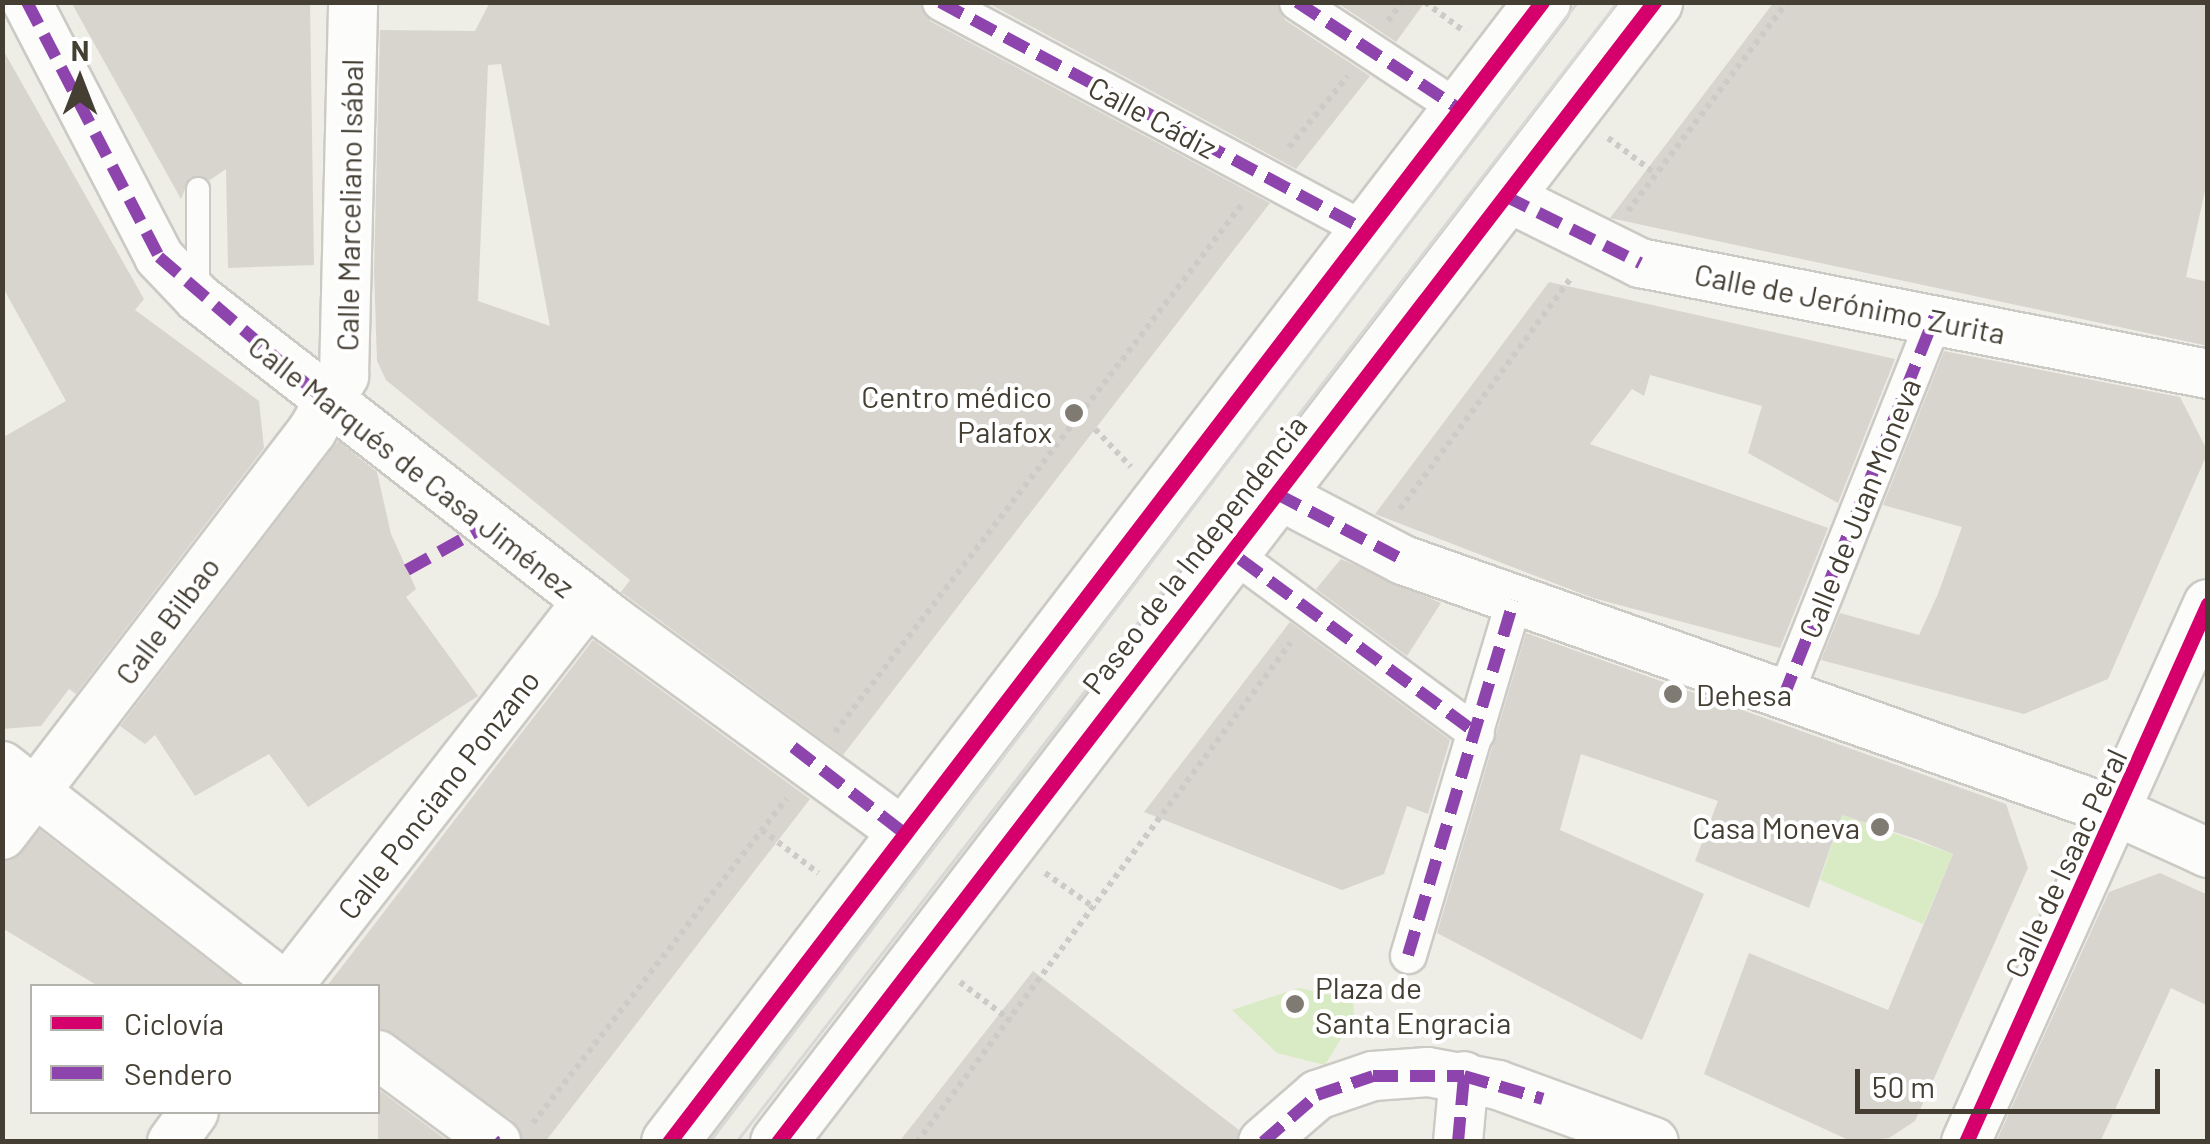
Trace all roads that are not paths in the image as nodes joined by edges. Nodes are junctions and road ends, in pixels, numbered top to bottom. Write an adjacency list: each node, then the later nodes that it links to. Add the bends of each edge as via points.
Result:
1 (27, 2): 11 (street, Calle Marqués de Casa Jiménez, via 159,256)
2 (352, 2): 14 (street, Calle Marceliano Isábal, via 348,332 344,376)
3 (1297, 2): 7 (street)
4 (1542, 2): 7 (street, Paseo de la Independencia)
5 (1654, 2): 9 (street, Paseo de la Independencia)
6 (942, 3): 10 (street, Calle Cádiz)
7 (1459, 109): 10 (street, Paseo de la Independencia)
8 (198, 189): 11 (lane)
9 (1505, 196): 12 (street, Calle de Jerónimo Zurita, via 1640,263); 15 (street, Paseo de la Independencia)
10 (1366, 230): 24 (street, Paseo de la Independencia)
11 (198, 298): 14 (street, Calle Marqués de Casa Jiménez)
12 (1934, 318): 13 (street, Calle de Jerónimo Zurita); 20 (street, Calle de Juan Moneva)
13 (2208, 374)
14 (328, 402): 18 (street, Calle Marqués de Casa Jiménez); 22 (street, Calle Bilbao)
15 (1277, 494): 17 (street, via 1404,560); 36 (street, Paseo de la Independencia)
16 (1240, 559): 21 (street)
17 (1514, 600): 20 (street); 21 (street)
18 (588, 601): 24 (street, Calle Marqués de Casa Jiménez); 29 (street, Calle Ponciano Ponzano, via 340,899)
19 (2208, 604): 23 (street, Calle de Isaac Peral)
20 (1810, 712): 23 (street)
21 (1476, 733): 27 (street)
22 (19, 779): 25 (street, Calle Bilbao); 28 (street)
23 (2120, 813): 26 (street); 40 (street, Calle de Isaac Peral)
24 (904, 833): 35 (street, Paseo de la Independencia)
25 (2, 835)
26 (2208, 853)
27 (1408, 955)
28 (284, 984)
29 (288, 984)
30 (380, 1056): 33 (street)
31 (1464, 1076): 37 (street, via 1347,1082 1293,1110); 38 (street); 39 (street)
32 (193, 1114): 34 (street)
33 (507, 1136)
34 (172, 1142)
35 (669, 1142)
36 (778, 1142)
37 (1262, 1142)
38 (1458, 1142)
39 (1654, 1142)
40 (1966, 1142)

